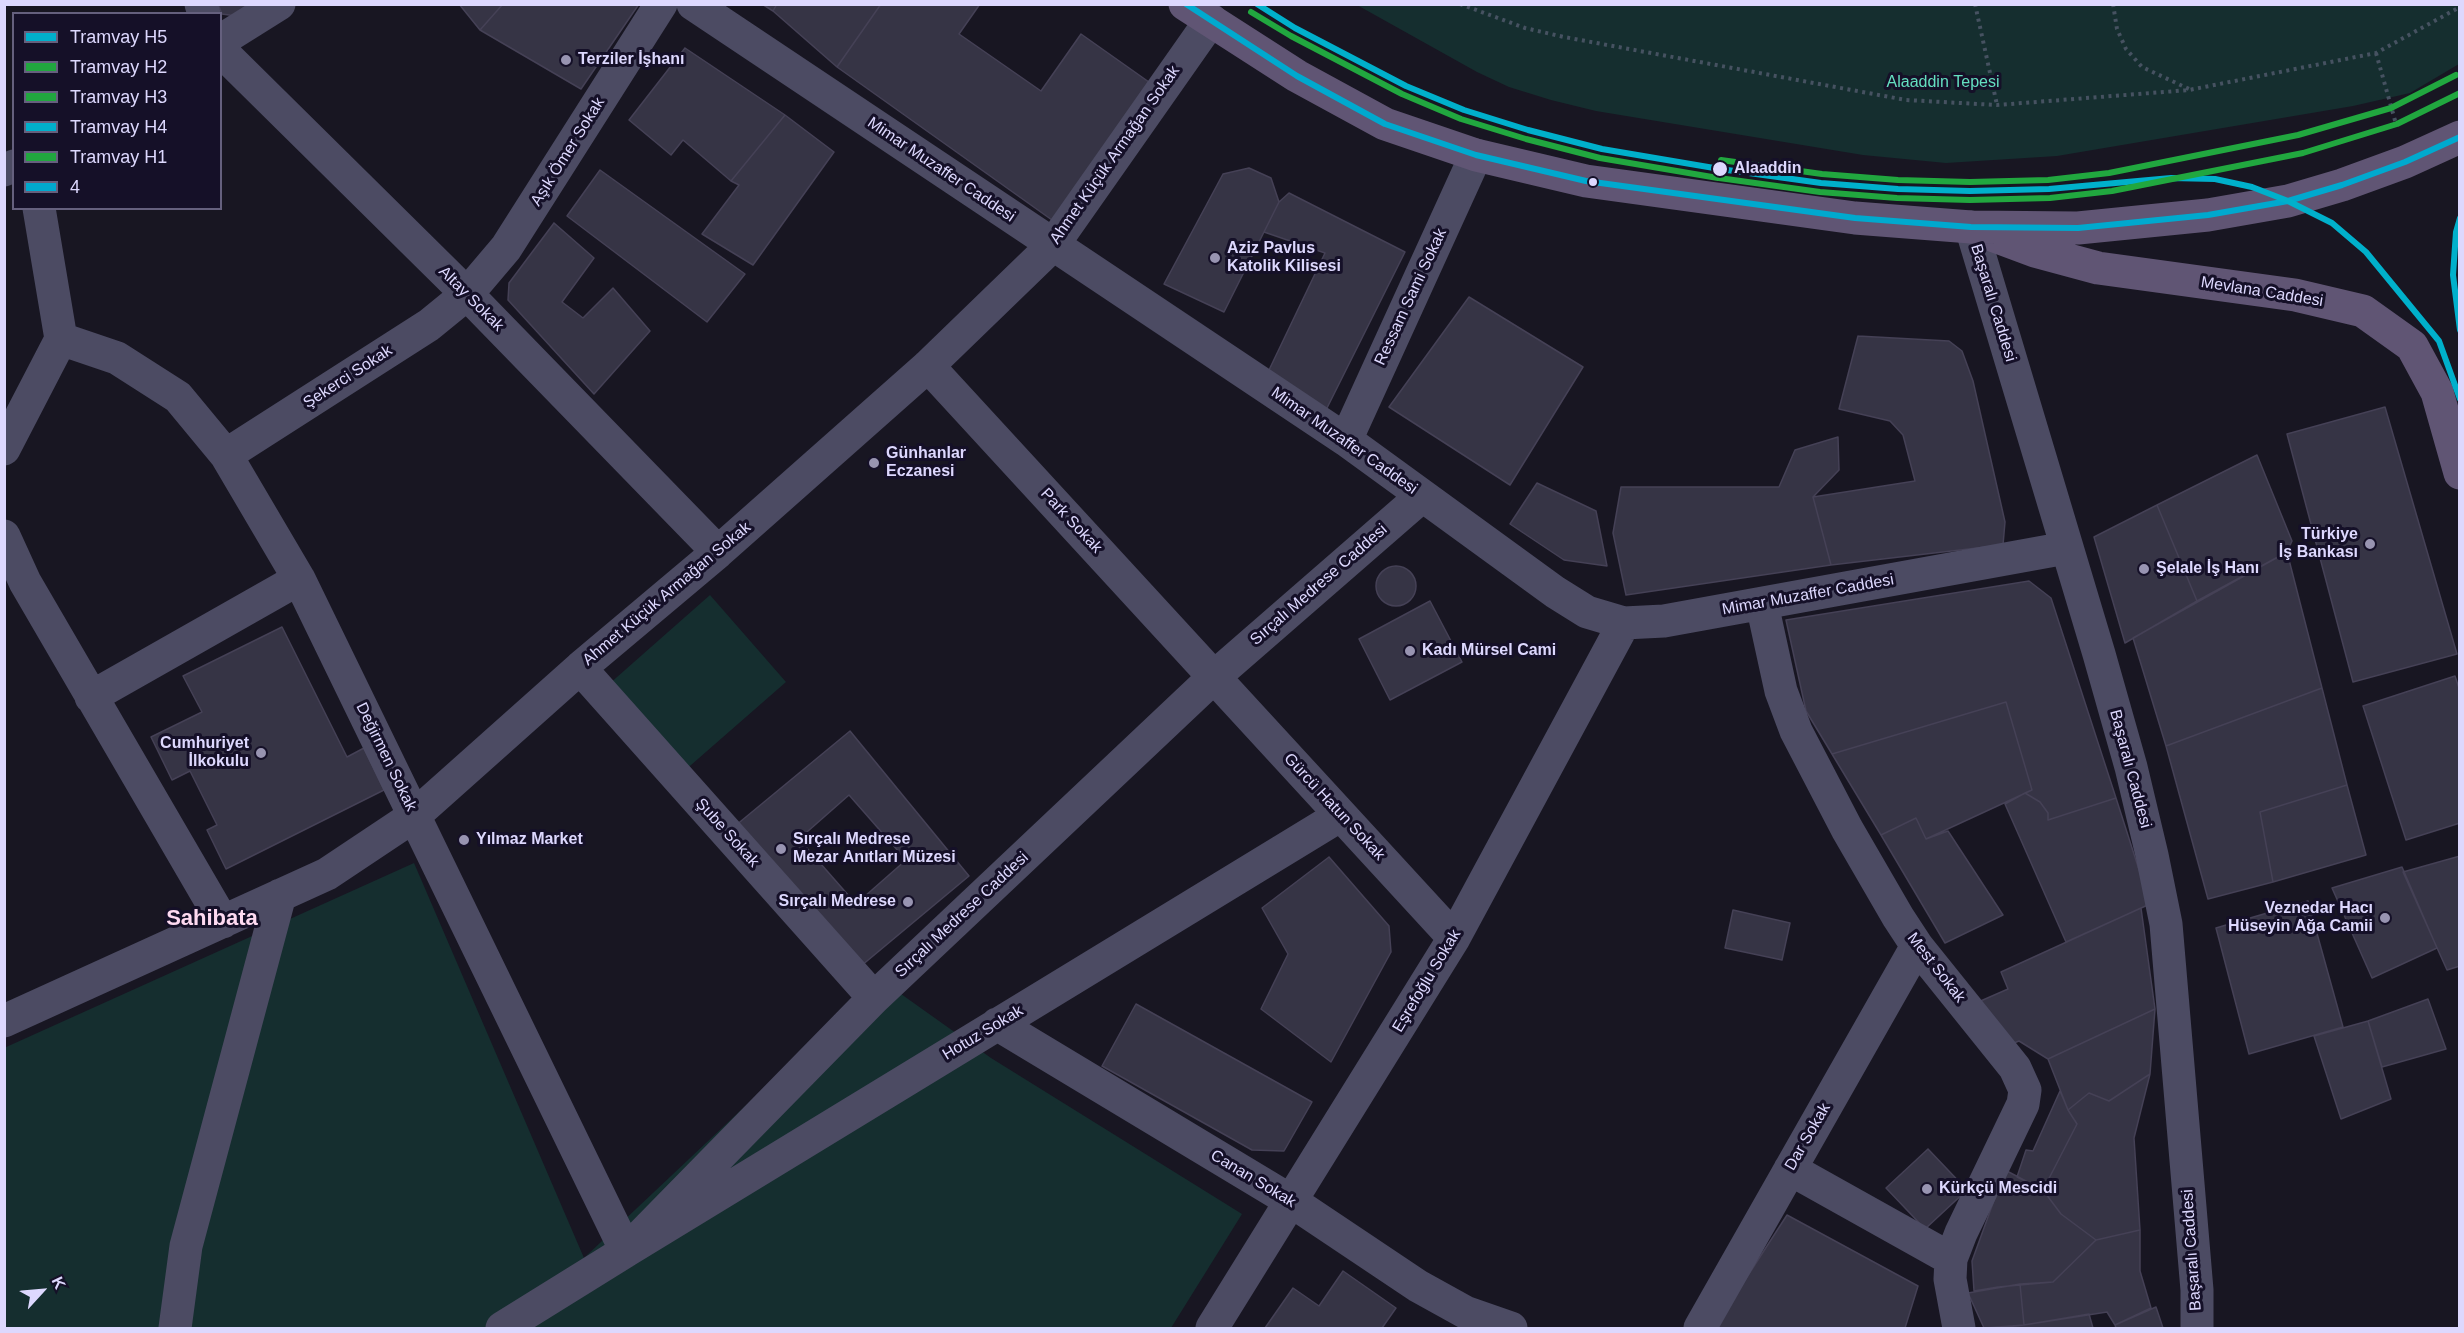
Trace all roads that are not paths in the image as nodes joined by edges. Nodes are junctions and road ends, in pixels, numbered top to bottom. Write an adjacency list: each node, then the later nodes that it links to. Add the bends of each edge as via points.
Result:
1 (279, 4): 5 (street)
2 (661, 4): 12 (street, Aşık Ömer Sokak, via 506,248)
3 (693, 4): 11 (street, Mimar Muzaffer Caddesi)
4 (1198, 12): 8 (main road, via 1297,76 1385,124); 11 (street, Ahmet Küçük Armağan Sokak)
5 (222, 39)
6 (222, 52): 12 (street, Altay Sokak)
7 (2460, 137): 10 (main road, via 2405,162 2288,201 2208,215 2078,228)
8 (1476, 155): 10 (main road, via 1586,181 1855,218); 15 (street, Ressam Sami Sokak)
9 (39, 210): 13 (street)
10 (1971, 227): 18 (main road, Mevlana Caddesi, via 2035,251 2098,268 2295,295 2362,311 2412,346 2437,392); 21 (street, Başaralı Caddesi)
11 (1053, 245): 14 (street, Ahmet Küçük Armağan Sokak); 15 (street, Mimar Muzaffer Caddesi)
12 (467, 294): 17 (street, Şekerci Sokak, via 429,325); 22 (street, Altay Sokak)
13 (61, 339): 16 (street); 17 (street, Değirmen Sokak, via 117,358 178,397)
14 (928, 366): 22 (street, Ahmet Küçük Armağan Sokak); 28 (street, Park Sokak)
15 (1346, 440): 19 (street, Mimar Muzaffer Caddesi)
16 (4, 449)
17 (226, 455): 23 (street, Değirmen Sokak)
18 (2460, 473)
19 (1422, 496): 26 (street, Mimar Muzaffer Caddesi, via 1587,612); 28 (street, Sırçalı Medrese Caddesi)
20 (4, 536): 24 (street)
21 (2066, 548): 25 (street, Mimar Muzaffer Caddesi); 50 (street, Başaralı Caddesi, via 2132,767 2166,924)
22 (718, 552): 27 (street, Ahmet Küçük Armağan Sokak)
23 (299, 579): 29 (street); 31 (street, Değirmen Sokak)
24 (15, 593): 29 (street)
25 (1762, 604): 26 (street, Mimar Muzaffer Caddesi, via 1664,621); 35 (street, Mest Sokak, via 1781,691 1796,731 1847,829)
26 (1624, 623): 34 (street, Eşrefoğlu Sokak)
27 (580, 668): 31 (street, Ahmet Küçük Armağan Sokak); 36 (street, Şube Sokak)
28 (1214, 677): 30 (street, Gürcü Hatun Sokak); 36 (street, Sırçalı Medrese Caddesi)
29 (91, 697): 33 (street)
30 (1341, 815): 34 (street, Gürcü Hatun Sokak); 38 (street, Hotuz Sokak)
31 (414, 816): 32 (street, Ahmet Küçük Armağan Sokak, via 327,874); 41 (street, Değirmen Sokak)
32 (280, 896): 33 (street, Ahmet Küçük Armağan Sokak); 44 (street, via 186,1246)
33 (223, 922): 37 (street, Ahmet Küçük Armağan Sokak)
34 (1454, 938): 40 (street, Eşrefoğlu Sokak)
35 (1917, 946): 39 (street, Dar Sokak); 42 (street, Mest Sokak, via 2016,1068 2025,1090 2023,1104)
36 (874, 998): 41 (street, Sırçalı Medrese Caddesi)
37 (4, 1021)
38 (997, 1024): 40 (street, Canan Sokak); 41 (street, Hotuz Sokak)
39 (1790, 1169): 42 (street); 48 (street, Dar Sokak)
40 (1291, 1201): 43 (street, Canan Sokak); 46 (street, Eşrefoğlu Sokak)
41 (626, 1251): 45 (street, Sırçalı Medrese Caddesi)
42 (1951, 1259): 49 (street, Mest Sokak, via 1950,1279)
43 (1465, 1320): 47 (street, Canan Sokak)
44 (174, 1329)
45 (502, 1329)
46 (1212, 1329)
47 (1511, 1329)
48 (1700, 1329)
49 (1959, 1329)
50 (2197, 1329)

